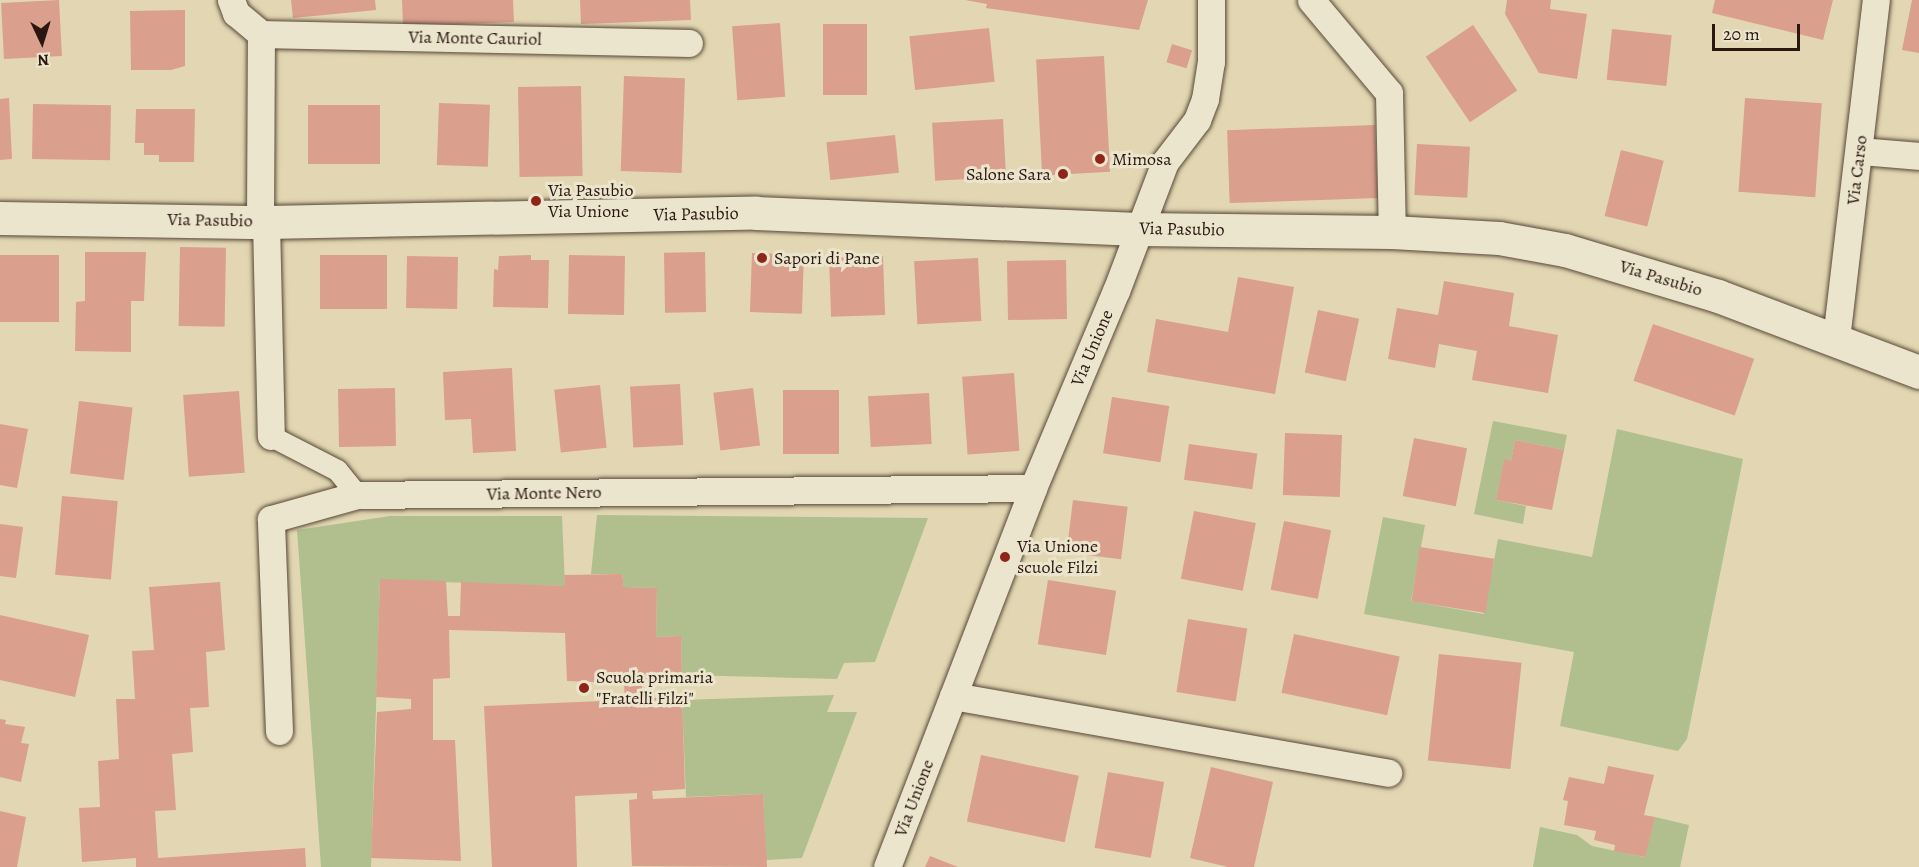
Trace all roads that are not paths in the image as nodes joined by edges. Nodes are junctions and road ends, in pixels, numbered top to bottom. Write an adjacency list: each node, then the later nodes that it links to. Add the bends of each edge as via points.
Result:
1 (231, 0): 5 (street, via 236,13)
2 (1211, 0): 11 (street, Via Unione, via 1211,62 1205,99 1197,120 1165,162)
3 (1311, 0): 12 (street, via 1389,93)
4 (1876, 0): 7 (street, Via Carso)
5 (261, 34): 6 (street, Via Monte Cauriol); 10 (street)
6 (689, 43)
7 (1860, 151): 8 (street); 13 (street, Via Carso)
8 (1915, 156)
9 (0, 218): 10 (street, Via Pasubio)
10 (263, 221): 11 (street, Via Pasubio, via 756,213); 15 (street)
11 (1138, 229): 12 (street, Via Pasubio); 16 (street, Via Unione)
12 (1392, 232): 13 (street, Via Pasubio, via 1499,238 1565,250 1718,296)
13 (1836, 339): 14 (street, Via Pasubio)
14 (1919, 372)
15 (271, 436): 17 (street, via 337,470)
16 (1033, 488): 17 (street, Via Monte Nero); 18 (street, Via Unione)
17 (357, 495): 19 (street, Via Monte Nero, via 271,519)
18 (953, 696): 20 (street); 21 (street, Via Unione)
19 (279, 731)
20 (1388, 773)
21 (887, 867)

